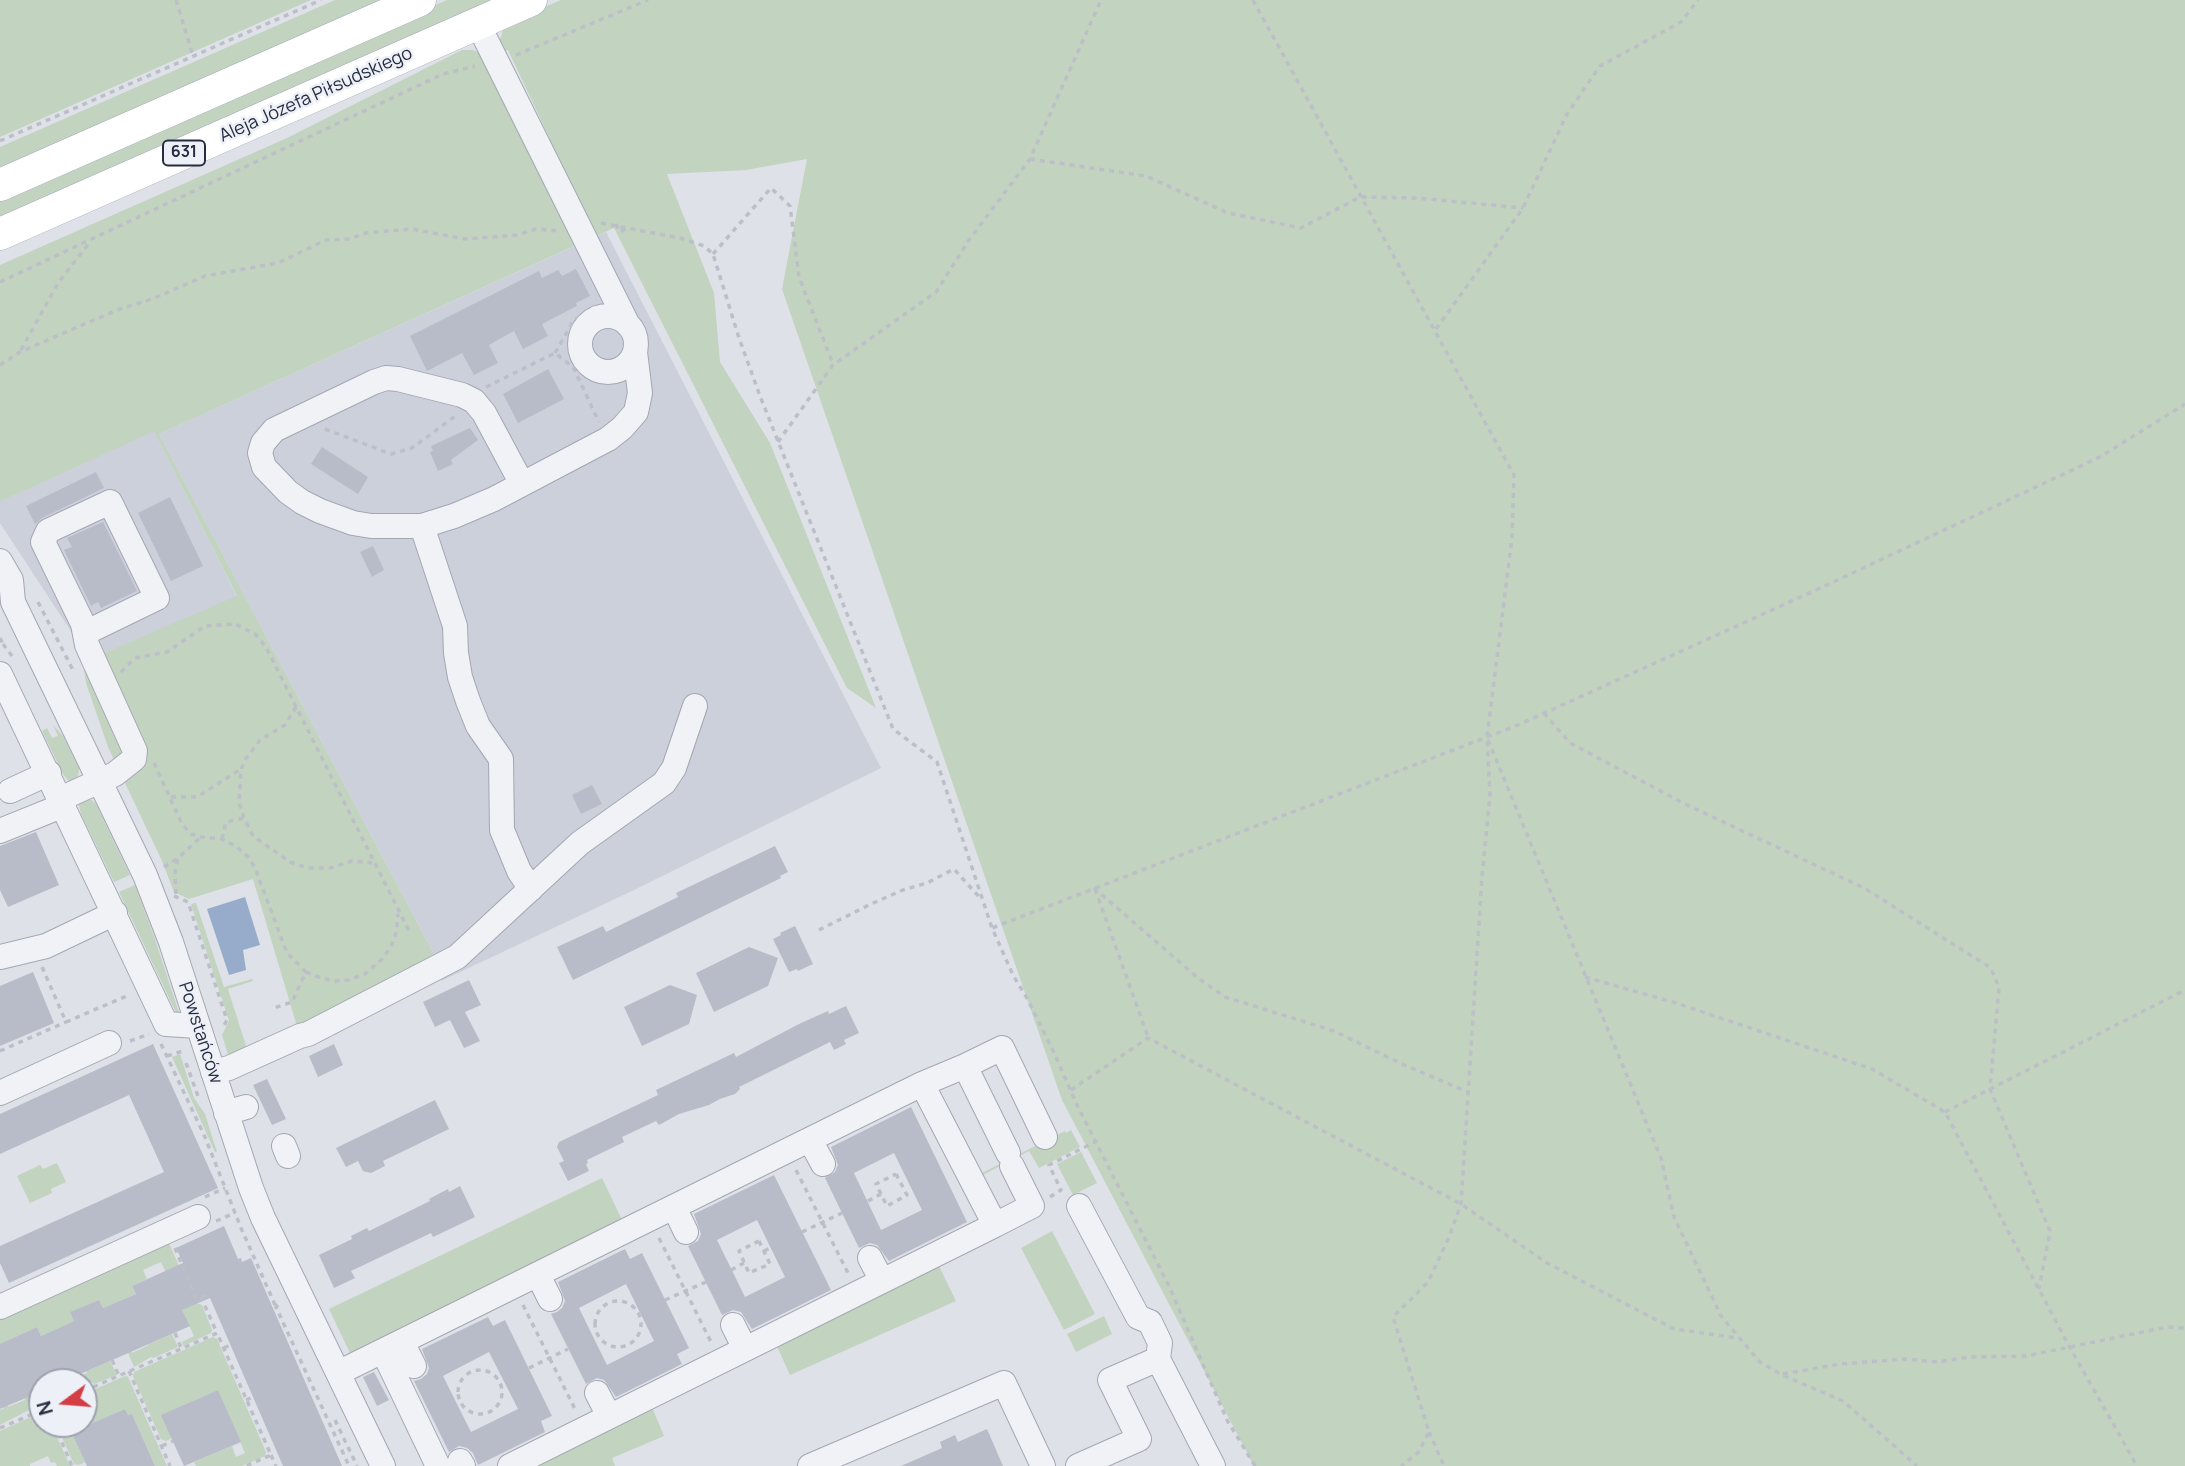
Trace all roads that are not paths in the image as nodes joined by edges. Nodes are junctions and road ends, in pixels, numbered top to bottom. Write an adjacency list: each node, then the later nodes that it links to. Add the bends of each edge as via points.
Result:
1 (420, 0): 4 (main road, 631)
2 (531, 0): 3 (main road, 631)
3 (478, 24): 5 (main road, Aleja Józefa Piłsudskiego / 631); 6 (street)
4 (0, 185)
5 (0, 234)
6 (628, 325): 7 (street, via 634,332); 7 (street, via 611,316 601,317 586,328 580,346 588,364 605,372 624,367)
7 (635, 352): 8 (street, via 640,393 636,412 608,439)
8 (522, 484): 9 (street); 9 (street, via 474,401 398,379 374,382 274,430 263,443 264,467 302,502 362,524)
9 (422, 526): 20 (street, via 455,626 460,677 468,701 478,726 501,759 502,830)
10 (0, 561): 11 (street, Powstańców, via 10,580)
11 (6, 596): 16 (street, Powstańców)
12 (85, 633): 12 (street, via 157,598 110,502 48,531 43,542); 16 (street, via 135,751 127,766)
13 (4, 693): 15 (street)
14 (695, 706): 20 (street, via 674,768 664,783 580,843)
15 (49, 774): 17 (street); 18 (street)
16 (100, 781): 18 (street); 23 (street, Powstańców, via 171,942)
17 (10, 791)
18 (62, 802): 19 (street); 21 (street)
19 (0, 831)
20 (531, 889): 26 (street, via 457,957 262,1060)
21 (115, 913): 22 (street, via 46,946); 23 (street)
22 (0, 957)
23 (172, 1030): 26 (street, Powstańców)
24 (116, 1044): 28 (street)
25 (965, 1066): 27 (street); 29 (street, via 1002,1048); 35 (street, via 1032,1206)
26 (213, 1072): 47 (street, Powstańców, via 264,1218)
27 (922, 1084): 30 (street); 35 (street)
28 (0, 1093)
29 (1045, 1137)
30 (810, 1140): 31 (street); 33 (street)
31 (823, 1164)
32 (1080, 1206): 45 (street, via 1138,1317 1150,1322 1160,1342)
33 (674, 1207): 36 (street); 38 (street)
34 (203, 1221): 41 (street)
35 (995, 1225): 39 (street)
36 (686, 1232)
37 (870, 1258): 39 (street)
38 (538, 1275): 40 (street); 43 (street)
39 (882, 1281): 44 (street)
40 (550, 1299)
41 (0, 1307)
42 (733, 1325): 44 (street)
43 (392, 1347): 46 (street); 47 (street); 50 (street)
44 (745, 1349): 49 (street)
45 (1158, 1359): 55 (street, via 1110,1380 1139,1439); 56 (street)
46 (414, 1366)
47 (347, 1369): 51 (street, Powstańców)
48 (597, 1393): 49 (street)
49 (609, 1416): 52 (street)
50 (454, 1464)
51 (383, 1466)
52 (510, 1466)
53 (810, 1466): 54 (street, via 1004,1383)
54 (1043, 1466)
55 (1078, 1466)
56 (1213, 1466)

